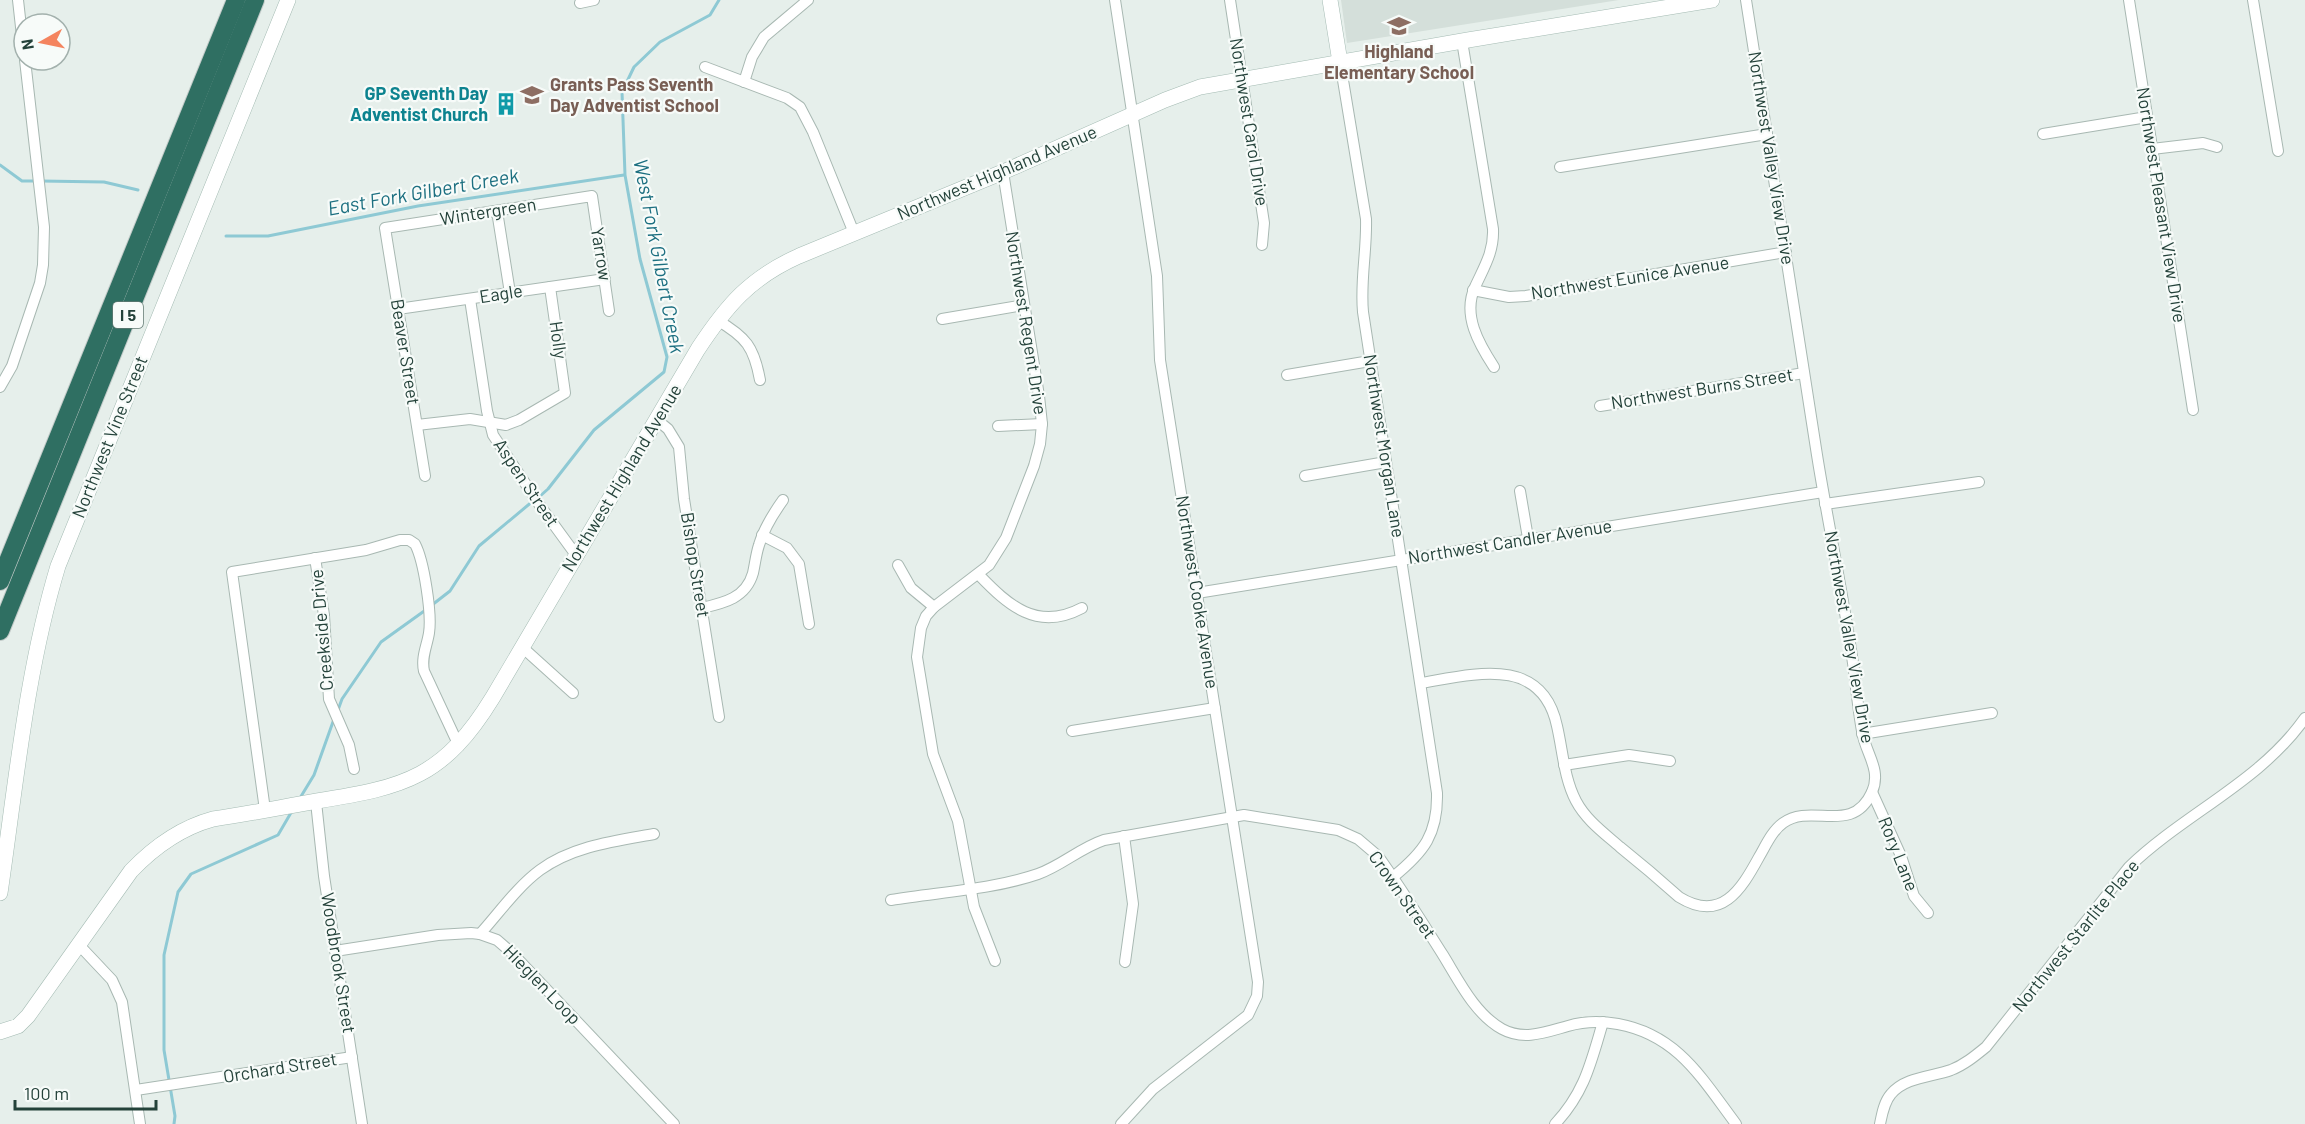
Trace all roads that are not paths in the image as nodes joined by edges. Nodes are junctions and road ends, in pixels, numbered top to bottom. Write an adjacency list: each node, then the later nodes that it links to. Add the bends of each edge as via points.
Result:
1 (236, 0): 73 (highway, I 5)
2 (255, 0): 79 (highway, I 5)
3 (288, 0): 101 (main road, Northwest Vine Street, via 58,566 36,652)
4 (594, 0): 13 (street)
5 (808, 0): 19 (street, via 764,37)
6 (1115, 0): 20 (street, Northwest Cooke Avenue)
7 (1230, 0): 18 (street, Northwest Carol Drive)
8 (1330, 0): 15 (main road, Northwest Morgan Lane)
9 (1712, 0): 14 (main road, Northwest Highland Avenue)
10 (1746, 0): 22 (street, Northwest Valley View Drive)
11 (2129, 0): 21 (street, Northwest Pleasant View Drive)
12 (2253, 0): 26 (street)
13 (580, 3)
14 (1462, 41): 15 (main road, Northwest Highland Avenue); 37 (street, via 1493,229 1490,257)
15 (1340, 62): 18 (main road, Northwest Highland Avenue); 45 (street, Northwest Morgan Lane, via 1366,219 1362,299)
16 (705, 67): 19 (street)
17 (26, 72): 50 (street, via 44,227 44,265 12,366)
18 (1242, 79): 20 (main road, Northwest Highland Avenue, via 1200,87); 33 (street, Northwest Carol Drive, via 1264,223)
19 (744, 82): 32 (street, via 800,107)
20 (1131, 116): 28 (main road, Northwest Highland Avenue); 74 (street, Northwest Cooke Avenue, via 1157,276 1161,360)
21 (2147, 117): 23 (street); 25 (street, Northwest Pleasant View Drive)
22 (1767, 134): 27 (street); 34 (street, Northwest Valley View Drive)
23 (2043, 134)
24 (2217, 147): 25 (street, via 2203,143)
25 (2152, 149): 52 (street, Northwest Pleasant View Drive)
26 (2278, 151)
27 (1560, 167)
28 (1003, 172): 32 (main road, Northwest Highland Avenue); 40 (street, Northwest Regent Drive)
29 (592, 196): 30 (street, Wintergreen); 35 (street, Yarrow)
30 (497, 211): 31 (street, Wintergreen); 38 (street)
31 (385, 228): 41 (street, Beaver Street)
32 (854, 233): 43 (main road, Northwest Highland Avenue, via 763,275)
33 (1262, 245)
34 (1786, 252): 37 (street, Northwest Eunice Avenue, via 1526,296); 47 (street, Northwest Valley View Drive)
35 (605, 279): 36 (street, Eagle); 42 (street, Yarrow)
36 (550, 287): 38 (street, Eagle); 54 (street, Holly, via 565,393 511,423)
37 (1473, 291): 46 (street, via 1474,330)
38 (510, 293): 39 (street, Eagle)
39 (470, 299): 41 (street, Eagle); 54 (street, Aspen Street)
40 (1024, 305): 44 (street); 55 (street, Northwest Regent Drive)
41 (398, 309): 56 (street, Beaver Street)
42 (609, 311)
43 (717, 320): 49 (street, via 744,338 757,360); 53 (main road, Northwest Highland Avenue)
44 (942, 320)
45 (1370, 361): 48 (street); 58 (street, Northwest Morgan Lane)
46 (1494, 367)
47 (1804, 373): 51 (street, Northwest Burns Street); 63 (street, Northwest Valley View Drive)
48 (1287, 375)
49 (760, 380)
50 (0, 387)
51 (1600, 406)
52 (2193, 410)
53 (657, 420): 68 (main road, Northwest Highland Avenue); 76 (street, Bishop Street, via 680,447)
54 (490, 423): 56 (street, via 470,420); 68 (street, Aspen Street, via 502,449)
55 (1042, 424): 57 (street); 72 (street, Northwest Regent Drive, via 1040,444 1022,499 999,552)
56 (417, 425): 59 (street, Beaver Street)
57 (998, 426)
58 (1386, 462): 60 (street); 70 (street, Northwest Morgan Lane)
59 (425, 476)
60 (1305, 476)
61 (1979, 482): 65 (street)
62 (1520, 491): 67 (street)
63 (1823, 492): 65 (street, Northwest Valley View Drive); 67 (street, Northwest Candler Avenue)
64 (783, 500): 66 (street)
65 (1825, 504): 88 (street, Northwest Valley View Drive, via 1842,587)
66 (762, 536): 76 (street, via 753,573 744,590 729,602); 78 (street, via 787,548 799,564)
67 (1528, 538): 70 (street, Northwest Candler Avenue)
68 (576, 555): 80 (main road, Northwest Highland Avenue)
69 (315, 558): 89 (street, via 400,540 416,544 429,622 422,663); 92 (street, Creekside Drive, via 322,596 329,699 350,745); 95 (street, via 232,572)
70 (1402, 560): 74 (street, Northwest Candler Avenue); 81 (street, Northwest Morgan Lane)
71 (898, 565): 75 (street, via 911,588)
72 (979, 575): 75 (street, Northwest Regent Drive); 77 (street, via 1006,602 1027,614 1052,618)
73 (0, 581)
74 (1197, 593): 83 (street, Northwest Cooke Avenue)
75 (934, 607): 100 (street, Northwest Regent Drive, via 926,616 918,641 919,678 933,754 958,821)
76 (702, 608): 85 (street, Bishop Street)
77 (1082, 608)
78 (809, 624)
79 (0, 631)
80 (522, 647): 82 (street); 89 (main road, Northwest Highland Avenue)
81 (1421, 683): 91 (street, via 1493,672 1522,679 1540,692 1551,708); 99 (street, Northwest Morgan Lane, via 1437,793 1436,820 1425,848)
82 (573, 693)
83 (1215, 708): 87 (street); 96 (street, Northwest Cooke Avenue)
84 (1992, 713): 88 (street)
85 (719, 717)
86 (2305, 718): 119 (street, Northwest Starlite Place, via 2275,754 2129,867 1986,1047 1953,1069 1898,1087 1886,1101)
87 (1072, 731)
88 (1862, 734): 93 (street, Northwest Valley View Drive, via 1875,768)
89 (459, 746): 94 (main road, Northwest Highland Avenue, via 407,782)
90 (1670, 761): 91 (street, via 1629,755)
91 (1564, 765): 93 (street, via 1569,785 1586,816 1679,897 1703,906 1734,896 1781,824 1796,817 1844,816 1861,807)
92 (354, 768)
93 (1872, 792): 103 (street, Rory Lane, via 1914,896)
94 (316, 802): 95 (main road, Northwest Highland Avenue); 106 (street, Woodbrook Street)
95 (265, 810): 105 (main road, Northwest Highland Avenue, via 201,822 159,845 131,871)
96 (1233, 817): 98 (street, Crown Street); 99 (street, Crown Street, via 1260,817 1350,834 1378,856); 116 (street, Northwest Cooke Avenue, via 1257,996 1248,1015 1153,1089)
97 (654, 834): 104 (street, via 594,845 554,861 528,880)
98 (1124, 836): 100 (street, Crown Street, via 1090,845 1035,875); 108 (street, via 1133,904)
99 (1393, 877): 109 (street, Crown Street, via 1467,993 1496,1025 1505,1031 1539,1035 1578,1023)
100 (970, 888): 102 (street, Crown Street); 107 (street, Northwest Regent Drive)
101 (0, 893)
102 (891, 900)
103 (1928, 914)
104 (480, 934): 106 (street, Hieglen Loop, via 438,935); 115 (street, Hieglen Loop, via 496,940 512,953)
105 (79, 945): 110 (main road, Northwest Highland Avenue, via 28,1016 18,1026); 112 (street, via 118,990)
106 (335, 951): 111 (street, Woodbrook Street)
107 (995, 961)
108 (1125, 962)
109 (1603, 1022): 117 (street, via 1582,1087); 118 (street, Crown Street, via 1643,1030 1670,1045 1695,1069)
110 (0, 1032)
111 (352, 1057): 112 (street, Orchard Street); 114 (street, Woodbrook Street)
112 (136, 1090): 113 (street)
113 (140, 1124)
114 (362, 1124)
115 (674, 1124)
116 (1121, 1124)
117 (1555, 1124)
118 (1736, 1124)
119 (1880, 1124)

